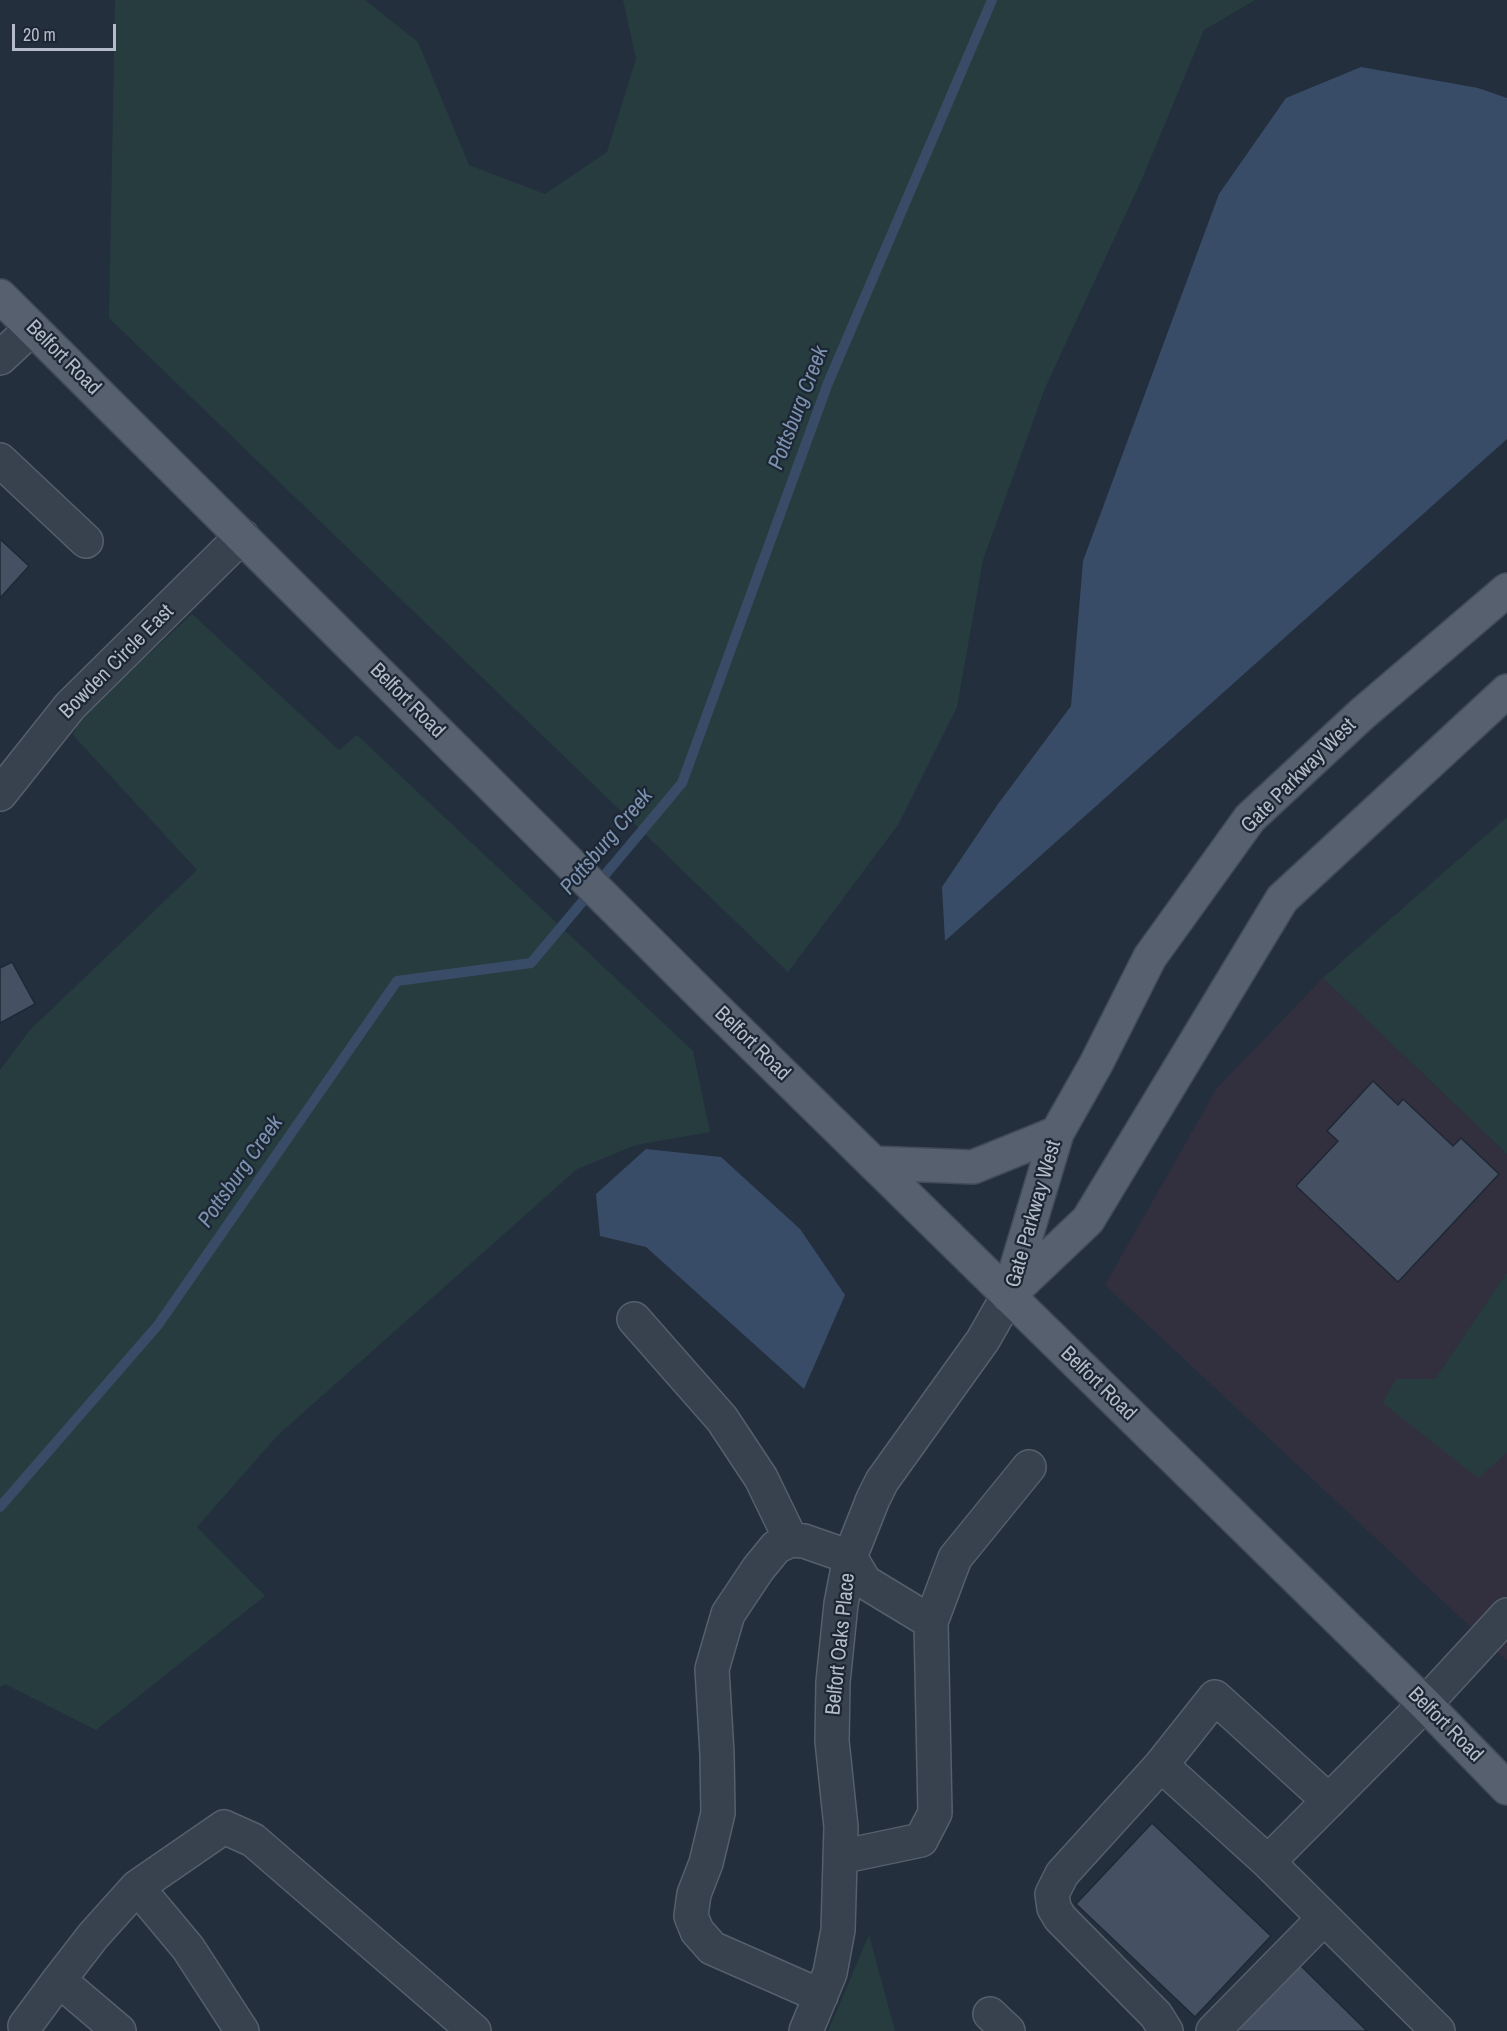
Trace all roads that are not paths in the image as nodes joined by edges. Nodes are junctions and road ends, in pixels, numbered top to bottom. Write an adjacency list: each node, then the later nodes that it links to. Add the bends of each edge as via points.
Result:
1 (0, 296): 2 (main road, Belfort Road)
2 (32, 328): 3 (street); 5 (main road, Belfort Road)
3 (0, 358)
4 (0, 460): 6 (street)
5 (242, 536): 9 (street, Bowden Circle East, via 70,706); 11 (main road, Belfort Road)
6 (86, 541)
7 (1507, 590): 10 (main road, Gate Parkway West, via 1362,714 1251,818 1150,957)
8 (1507, 691): 12 (main road, Gate Parkway West, via 1281,898 1088,1220)
9 (0, 794)
10 (1057, 1133): 11 (main road, via 973,1167); 12 (main road, Gate Parkway West)
11 (873, 1163): 12 (main road, Belfort Road)
12 (1008, 1296): 16 (street, Belfort Oaks Place, via 984,1340 882,1481); 19 (main road, Belfort Road)
13 (634, 1319): 15 (street, via 722,1419 761,1478)
14 (1029, 1467): 18 (street, via 955,1558)
15 (791, 1540): 16 (street); 28 (street, via 776,1547 728,1614 712,1669 718,1814 706,1863 693,1894 691,1916 697,1931 712,1947)
16 (850, 1557): 18 (street, via 866,1582); 23 (street, Belfort Oaks Place, via 832,1682)
17 (1507, 1615): 19 (street)
18 (931, 1622): 23 (street, via 935,1814 921,1840)
19 (1425, 1704): 21 (main road, Belfort Road); 22 (street)
20 (1161, 1765): 22 (street, via 1215,1697); 24 (street); 34 (street, via 1062,1874 1052,1894 1060,1918 1156,2015)
21 (1507, 1788)
22 (1329, 1801): 24 (street)
23 (840, 1857): 28 (street, Belfort Oaks Place, via 838,1929 830,1973)
24 (1268, 1862): 26 (street)
25 (137, 1887): 27 (street); 31 (street, via 188,1948); 32 (street, via 224,1827 253,1840)
26 (1324, 1918): 35 (street); 36 (street)
27 (59, 1980): 29 (street); 30 (street)
28 (821, 1996): 33 (street, Belfort Oaks Place)
29 (25, 2026)
30 (119, 2031)
31 (242, 2031)
32 (474, 2031)
33 (806, 2031)
34 (1166, 2031)
35 (1213, 2031)
36 (1437, 2031)

